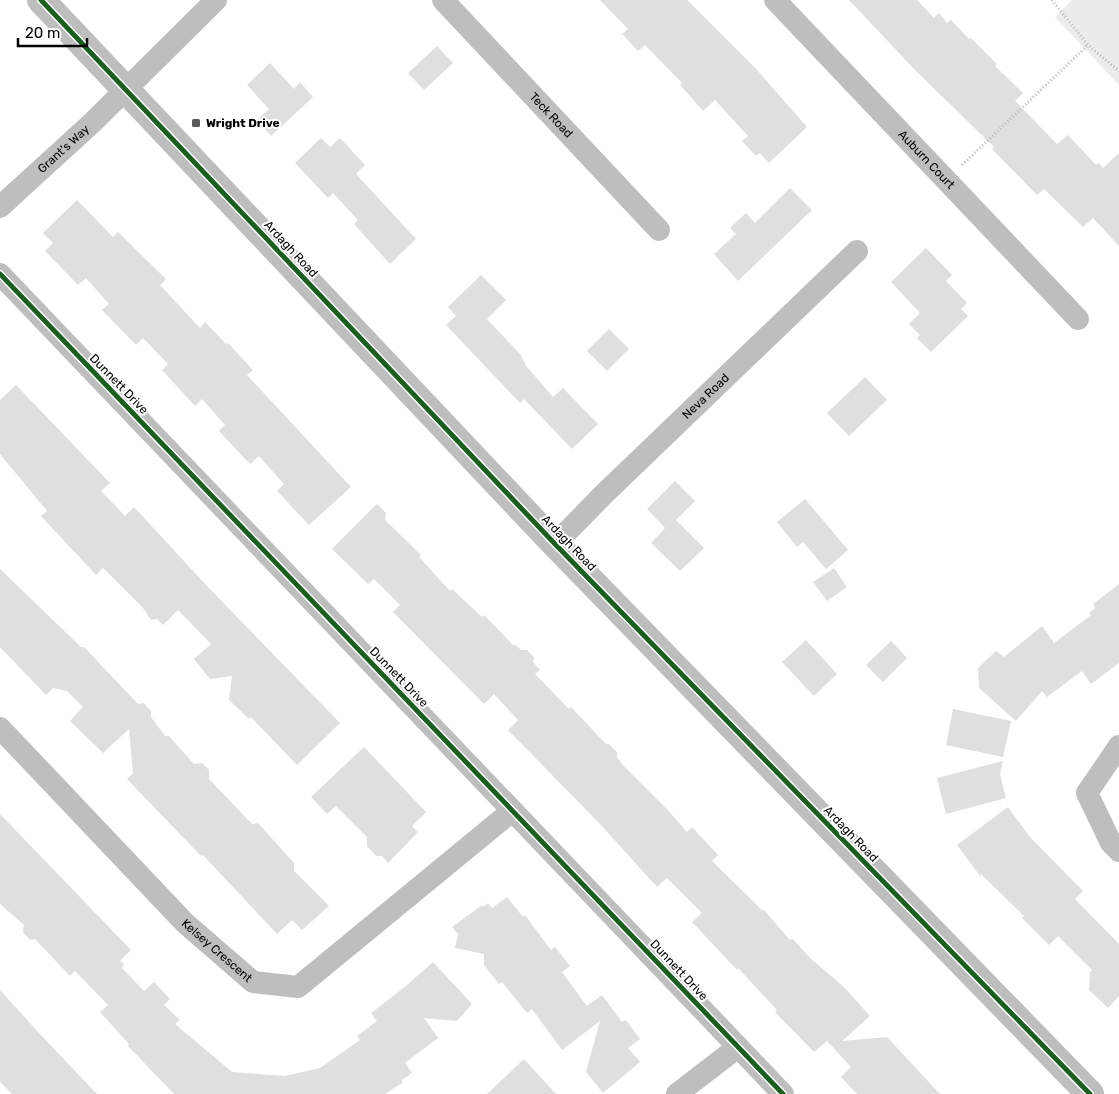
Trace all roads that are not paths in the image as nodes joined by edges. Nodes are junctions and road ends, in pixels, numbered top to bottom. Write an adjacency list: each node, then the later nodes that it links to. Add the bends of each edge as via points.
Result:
1 (41, 0): 5 (street, Ardagh Road)
2 (216, 0): 5 (street)
3 (443, 0): 7 (street, Teck Road)
4 (775, 0): 10 (street, Auburn Court)
5 (125, 88): 6 (street, Grant's Way, via 93,122); 11 (street, Ardagh Road)
6 (0, 207)
7 (659, 230)
8 (857, 251): 11 (street, Neva Road)
9 (0, 274): 14 (street, Dunnett Drive)
10 (1078, 319)
11 (555, 544): 19 (street, Ardagh Road)
12 (0, 728): 14 (street, Kelsey Crescent, via 185,923 253,982 298,987)
13 (1119, 746): 15 (street, via 1087,793 1111,844)
14 (512, 811): 16 (street, Dunnett Drive)
15 (1119, 851)
16 (738, 1047): 17 (street); 18 (street, Dunnett Drive)
17 (677, 1094)
18 (784, 1094)
19 (1090, 1094)

